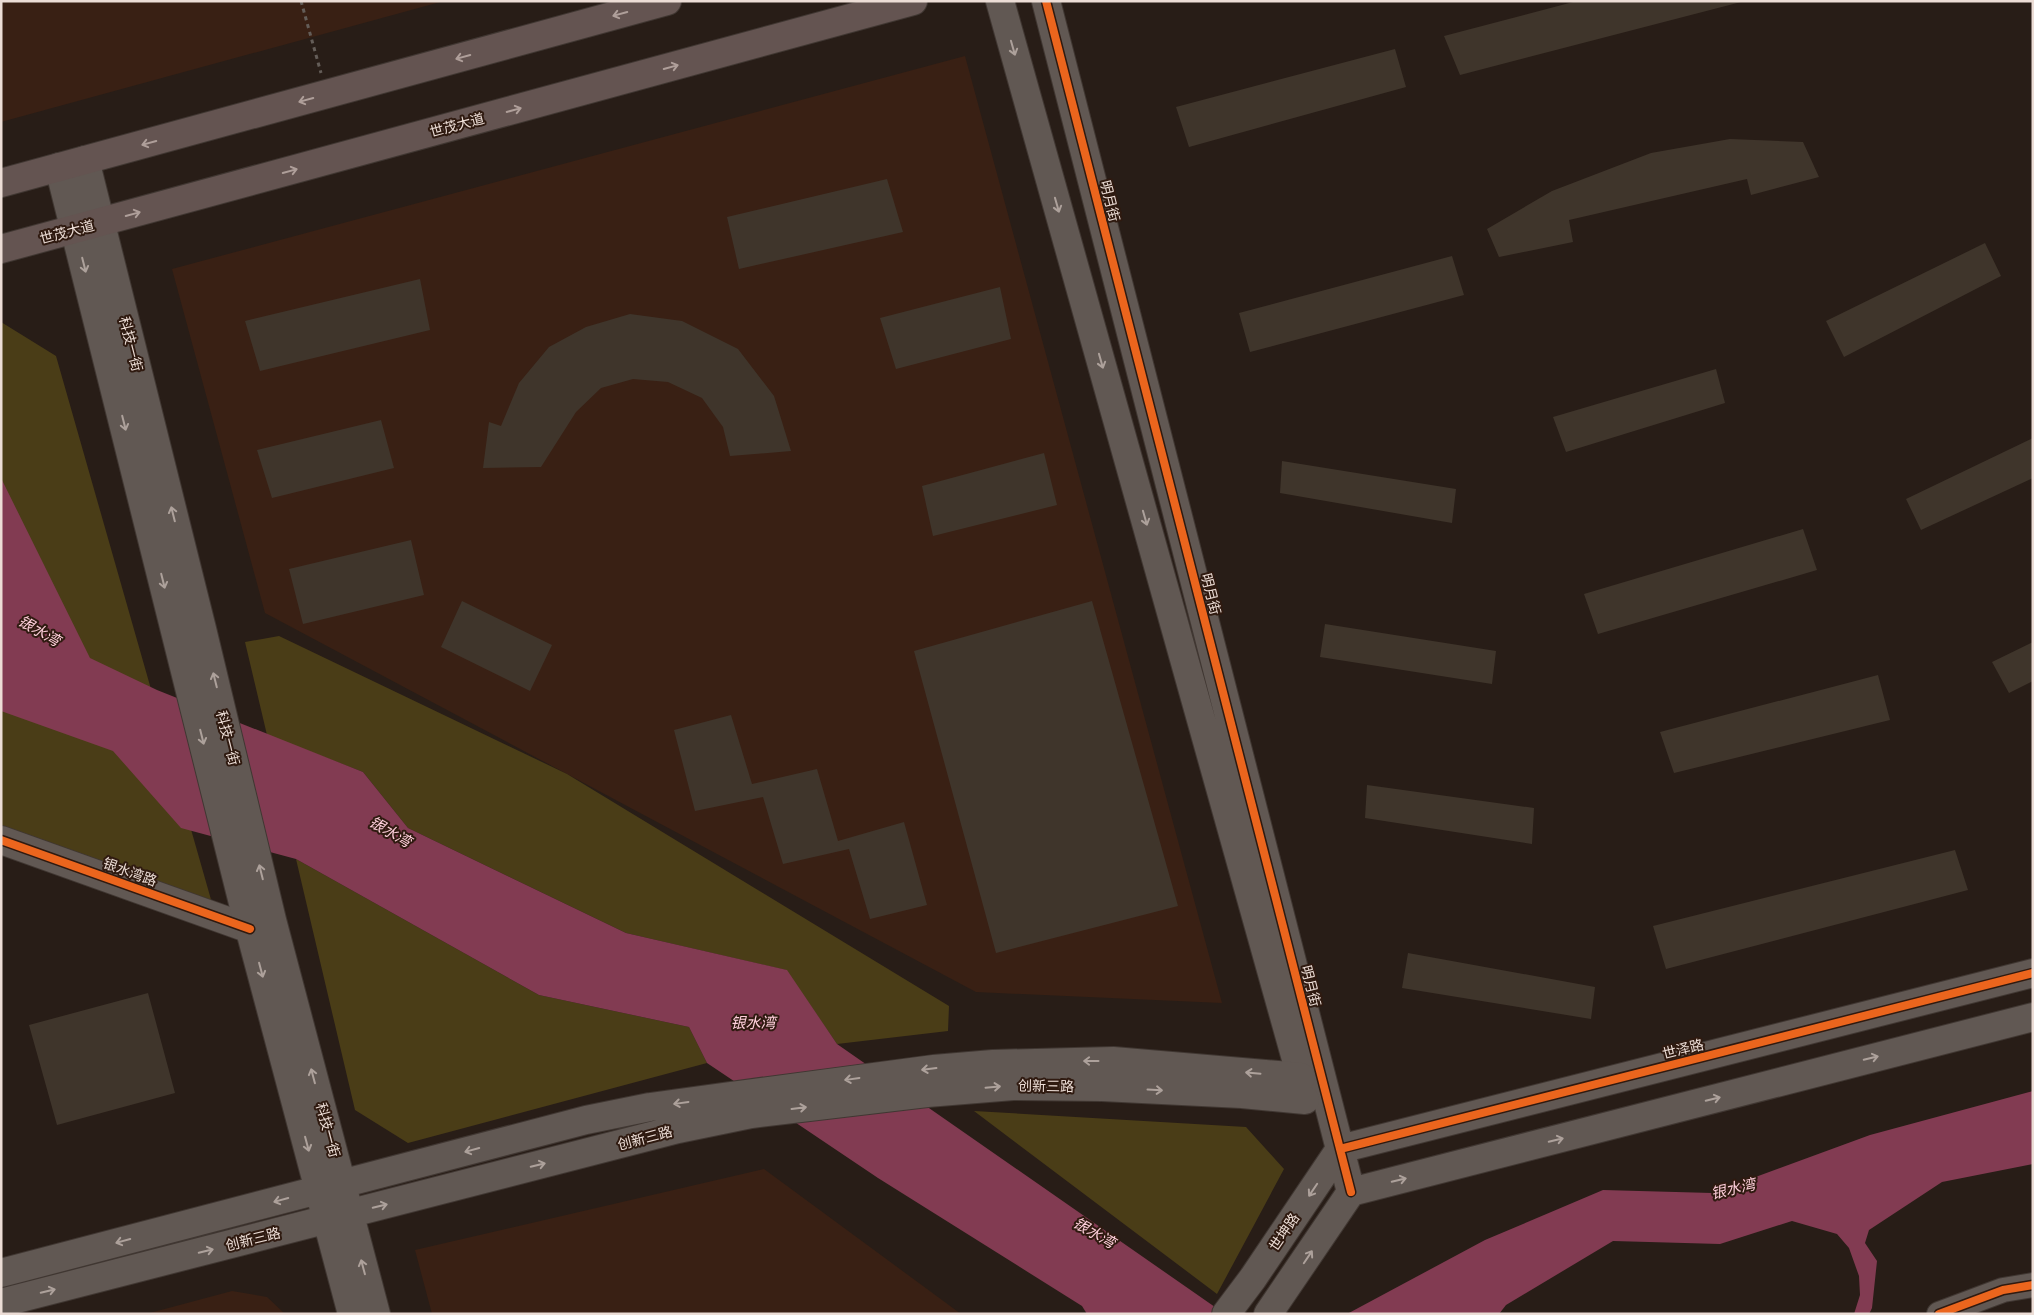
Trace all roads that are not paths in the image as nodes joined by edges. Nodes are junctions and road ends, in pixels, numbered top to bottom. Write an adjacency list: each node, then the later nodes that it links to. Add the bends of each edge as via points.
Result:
1 (667, 1): 5 (main road, one-way to 5)
2 (914, 1): 7 (main road, 世茂大道, one-way to 2)
3 (1000, 1): 13 (street, 明月街, one-way to 13)
4 (1046, 1): 14 (street, 明月街)
5 (72, 164): 6 (main road); 7 (street, 科技一街)
6 (1, 183)
7 (88, 226): 8 (main road, 世茂大道); 10 (street, 科技一街, via 190,634)
8 (1, 249)
9 (1, 840): 10 (street, 银水湾路)
10 (257, 924): 15 (street, 科技一街)
11 (2033, 973): 14 (street, 世泽路)
12 (2033, 1017): 16 (street, one-way to 12)
13 (1303, 1089): 14 (street, 明月街); 15 (street, 创新三路, one-way to 15, via 1112,1061 993,1064 900,1073 650,1107 586,1120); 17 (street, 创新三路, one-way to 13, via 678,1129 751,1114 1013,1086 1242,1094)
14 (1340, 1149): 16 (street, 明月街); 24 (street, 世坤路, one-way to 24)
15 (331, 1187): 17 (street, 科技一街); 18 (street, 创新三路, one-way to 18)
16 (1351, 1192): 21 (street, one-way to 16)
17 (339, 1216): 20 (street, 创新三路, one-way to 17); 22 (street, 科技一街); 23 (street, 科技一街, one-way to 17)
18 (1, 1273)
19 (2033, 1285): 25 (street, via 2003,1290)
20 (1, 1303)
21 (1274, 1305)
22 (352, 1314)
23 (376, 1314)
24 (1226, 1314)
25 (1939, 1314)

